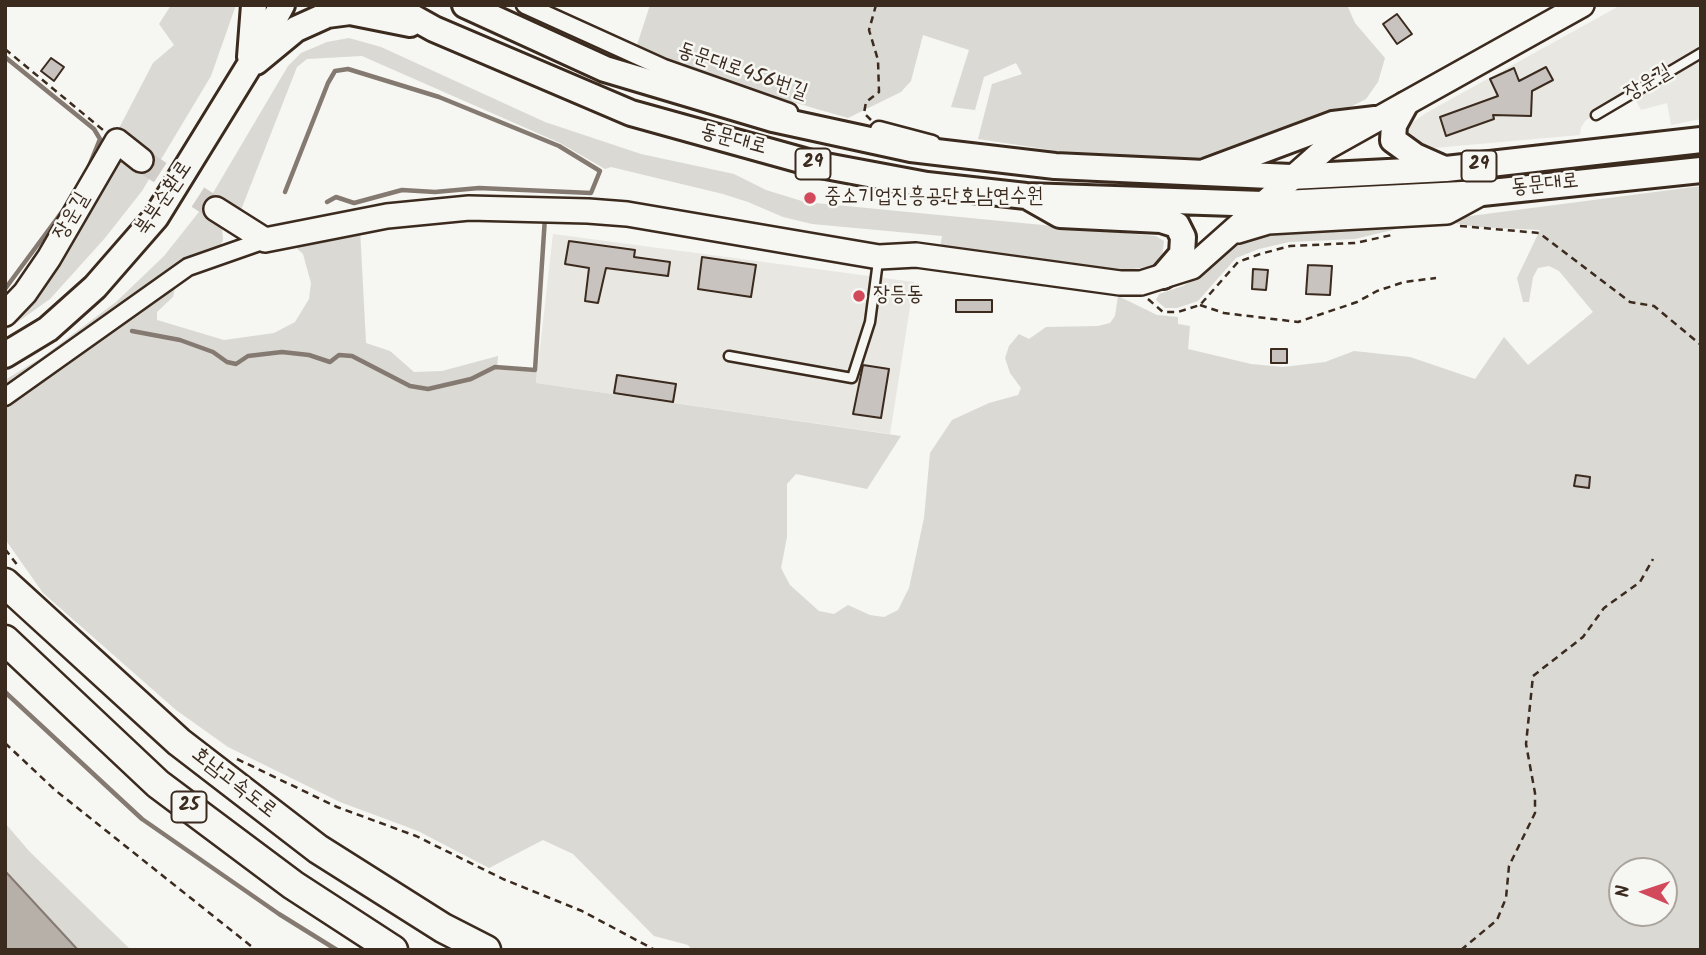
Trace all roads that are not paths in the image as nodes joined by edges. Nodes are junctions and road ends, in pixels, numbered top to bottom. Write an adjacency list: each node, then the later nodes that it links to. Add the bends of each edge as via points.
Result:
1 (254, 5): 9 (main road)
2 (282, 5): 9 (main road, 북부순환로)
3 (391, 5): 7 (main road, 동문대로 / 29)
4 (465, 5): 14 (main road, 동문대로 / 29, via 621,74 773,119 911,149)
5 (526, 5): 14 (street, 동문대로456번길, via 664,68 803,117 913,137)
6 (1582, 5): 10 (street)
7 (434, 29): 9 (main road, via 360,14 327,15 296,29); 21 (main road, 동문대로 / 29, via 608,104 754,148 927,185)
8 (1701, 53): 11 (lane, 장운길)
9 (249, 66): 29 (main road, 북부순환로, via 156,217 119,264 48,328)
10 (1405, 105): 12 (street); 16 (main road, via 1394,125 1394,140 1415,156)
11 (1596, 115)
12 (1375, 119): 18 (main road, via 1333,124); 19 (street, via 1326,148)
13 (1701, 140): 16 (main road, 동문대로 / 29)
14 (954, 153): 18 (main road, 동문대로 / 29, via 1055,166)
15 (141, 160): 28 (street, 장운길, via 117,141 50,258)
16 (1446, 169): 19 (main road, 동문대로 / 29)
17 (1701, 170): 20 (main road, 동문대로 / 29)
18 (1196, 175): 19 (main road, 동문대로 / 29)
19 (1291, 177): 22 (street)
20 (1482, 193): 22 (main road, 동문대로 / 29); 24 (street, via 1447,212 1268,222)
21 (1026, 196): 22 (main road, 동문대로 / 29); 27 (main road, via 1060,215 1161,220 1177,225 1183,237 1182,254)
22 (1263, 204): 24 (street)
23 (216, 209): 25 (street)
24 (1228, 235): 27 (street, via 1192,267)
25 (265, 240): 26 (street, via 387,216 491,206 626,214); 31 (street, via 188,267)
26 (879, 257): 27 (street, via 916,255 1120,283); 30 (lane, via 870,322 852,378)
27 (1152, 279)
28 (5, 314)
29 (5, 355)
30 (729, 356)
31 (5, 397)
32 (12, 575): 35 (highway, 호남고속도로 / 25, via 179,743 296,833 443,928)
33 (5, 640): 34 (highway, 호남고속도로 / 25, via 158,784 293,885)
34 (393, 950)
35 (486, 950)

